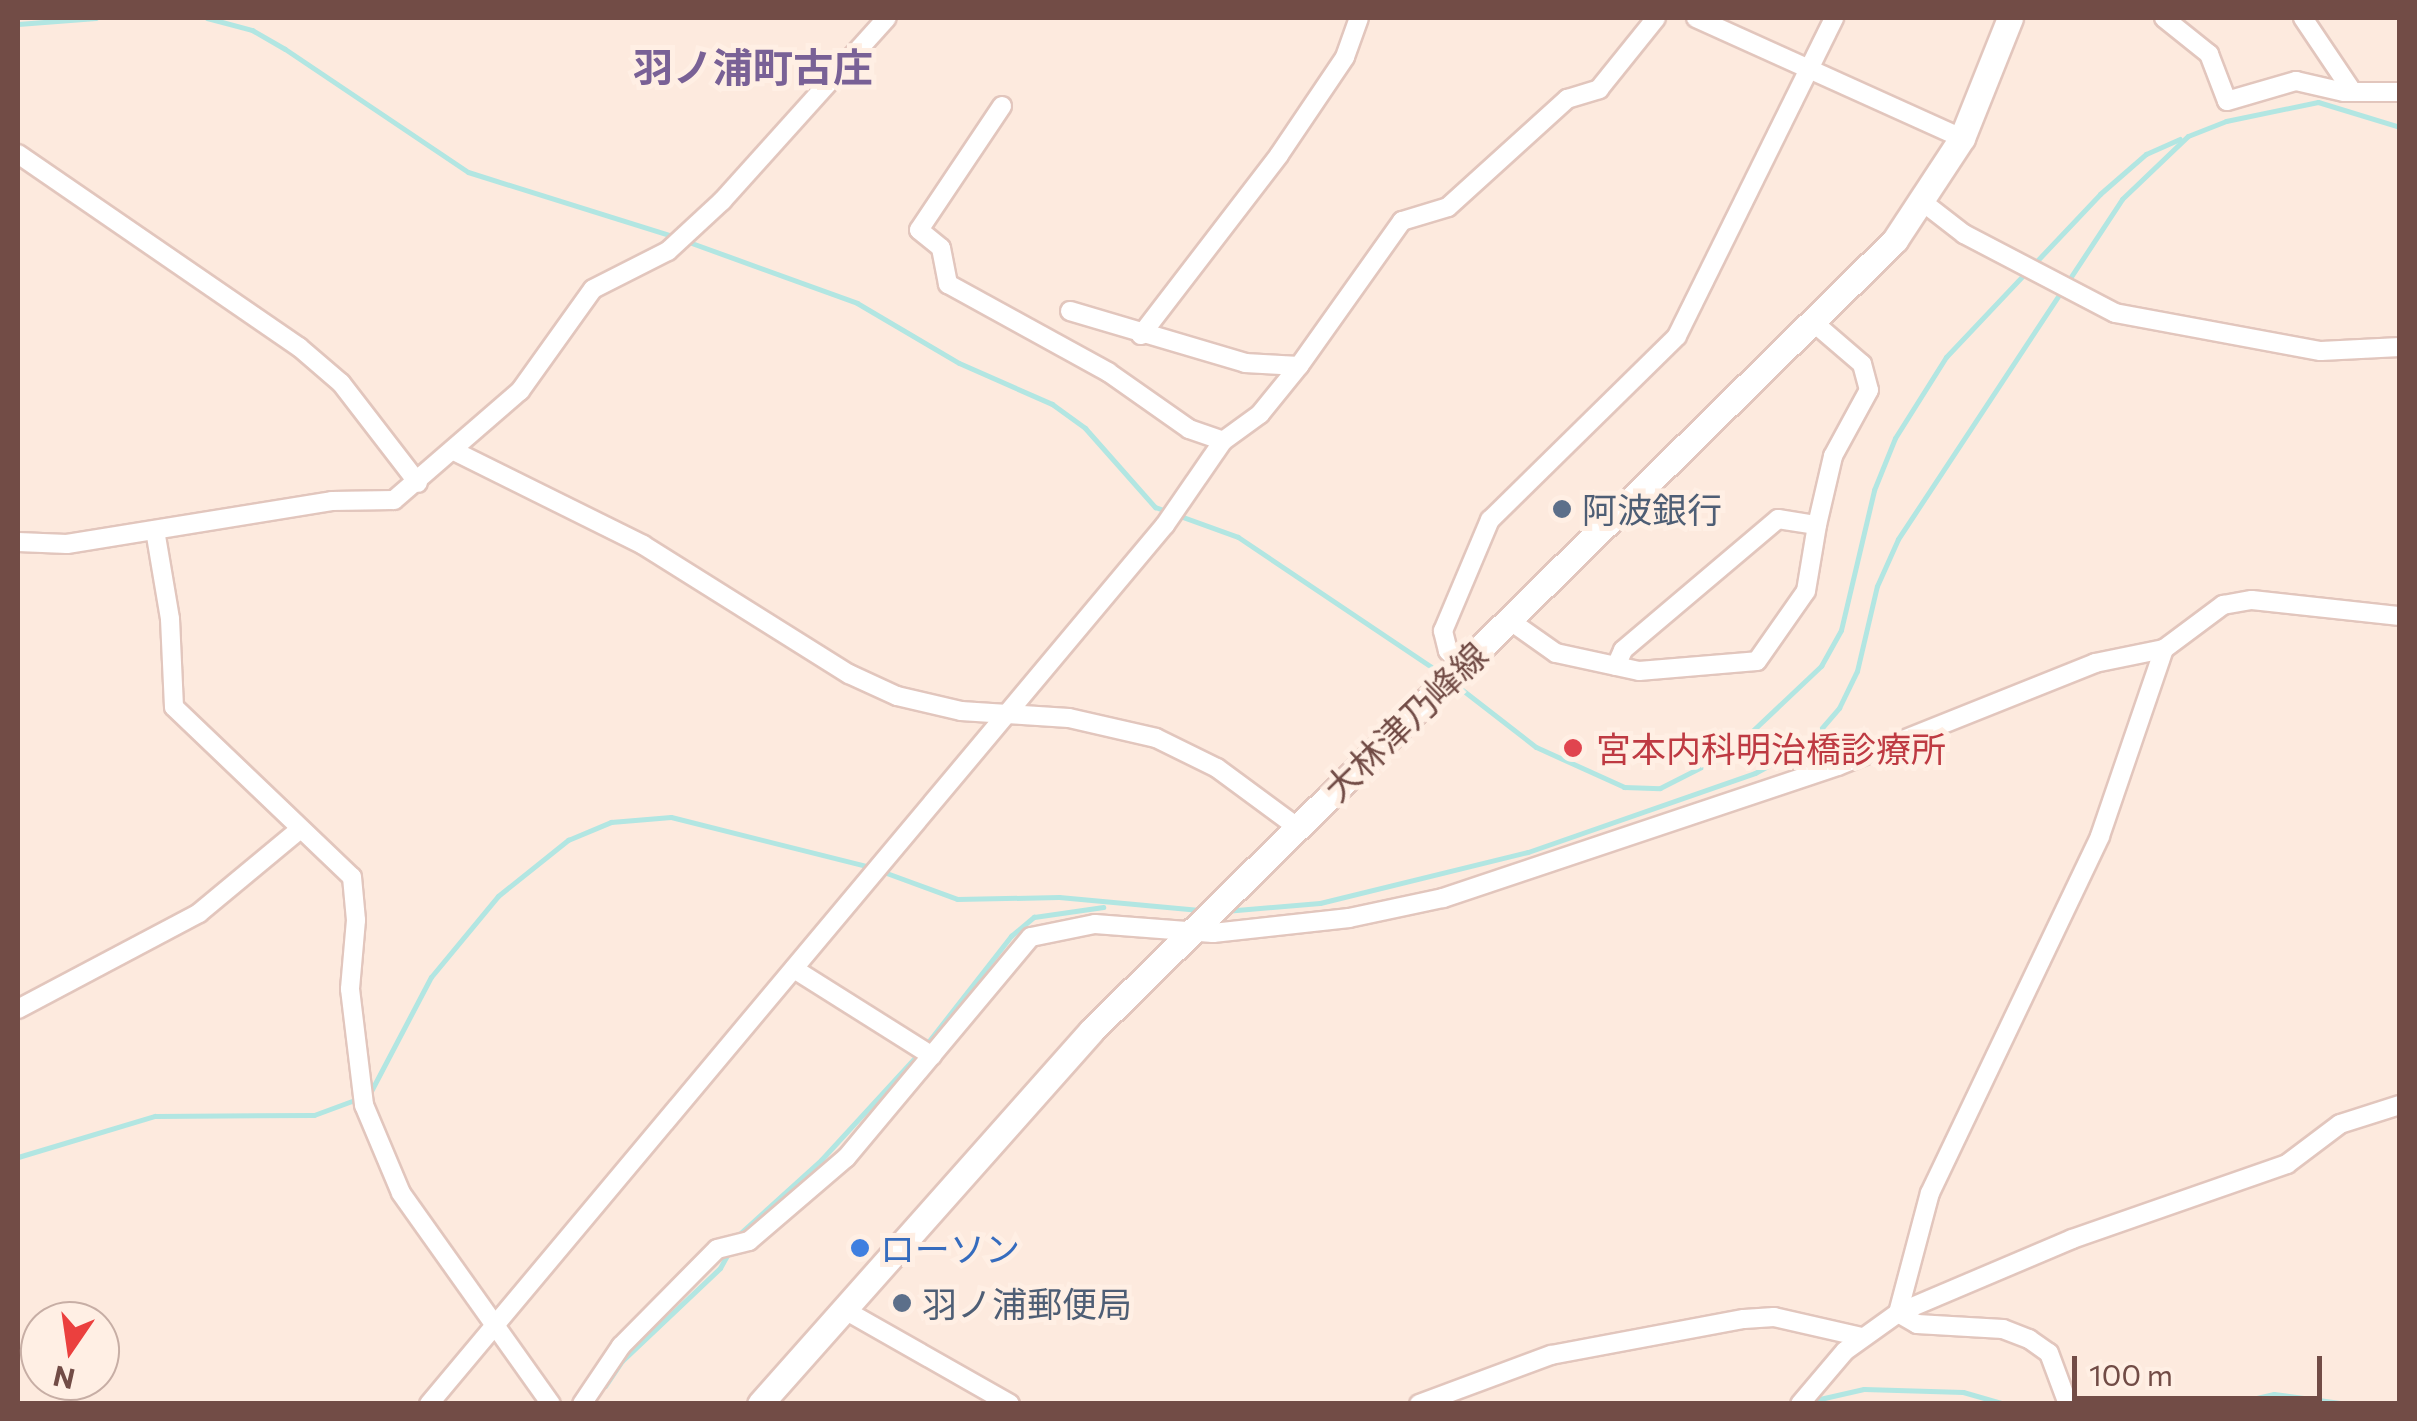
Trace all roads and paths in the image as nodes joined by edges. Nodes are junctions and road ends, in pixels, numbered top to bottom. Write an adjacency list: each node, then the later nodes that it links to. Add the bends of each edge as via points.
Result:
1 (887, 18): 22 (street, via 684,238 593,290 520,391)
2 (1359, 18): 18 (street, via 1345,57 1280,155)
3 (1656, 18): 20 (street, via 1599,89 1567,99 1448,207 1402,220)
4 (1696, 18): 9 (street)
5 (1834, 18): 9 (street)
6 (2010, 18): 13 (main road, 大林津乃峰線)
7 (2164, 18): 10 (street, via 2209,54 2227,100 2296,81)
8 (2303, 18): 10 (street)
9 (1810, 68): 13 (street); 31 (street, via 1677,336 1490,520 1444,631)
10 (2352, 92): 11 (street)
11 (2400, 92)
12 (1002, 106): 21 (street, via 919,230 941,248 948,284 1108,372 1189,429)
13 (1962, 138): 15 (main road, 大林津乃峰線)
14 (18, 154): 23 (street, via 299,347 376,424)
15 (1924, 203): 17 (main road, 大林津乃峰線); 19 (street, via 2073,294 2157,324 2321,351)
16 (1070, 311): 18 (street)
17 (1814, 322): 24 (street, via 1862,364 1869,390 1833,456); 28 (main road, 大林津乃峰線)
18 (1141, 334): 20 (street, via 1245,362)
19 (2400, 346)
20 (1299, 366): 21 (street, via 1260,414)
21 (1223, 441): 32 (street, via 1165,524)
22 (456, 452): 23 (street); 32 (street, via 643,545 849,674 898,696 961,711)
23 (418, 483): 25 (street, via 394,500 332,502)
24 (1817, 525): 30 (street, via 1778,519 1622,650); 30 (street, via 1806,591 1757,661 1652,672)
25 (156, 530): 26 (street, via 68,544); 34 (street, via 174,706)
26 (18, 542)
27 (2400, 616): 29 (street, via 2252,600 2224,605)
28 (1509, 620): 30 (street, via 1556,653); 31 (main road, 大林津乃峰線)
29 (2164, 649): 35 (street, via 2095,663 1838,766 1443,898 1349,918); 41 (street, via 2100,836 1930,1193)
30 (1616, 666)
31 (1454, 674): 33 (main road, 大林津乃峰線)
32 (1008, 711): 33 (street, via 1133,731 1179,746); 36 (street)
33 (1296, 827): 35 (main road, 大林津乃峰線)
34 (298, 830): 37 (street, via 199,912); 42 (street, via 352,877 350,989 362,1096 401,1193)
35 (1199, 924): 38 (street, via 1094,924 1032,936); 40 (main road, 大林津乃峰線, via 1091,1031)
36 (794, 968): 38 (street); 42 (street)
37 (18, 1009)
38 (925, 1051): 46 (street, via 846,1158 734,1244 621,1346)
39 (2400, 1105): 41 (street, via 2340,1124 2287,1164 2072,1238)
40 (843, 1309): 47 (main road, 大林津乃峰線); 48 (street)
41 (1898, 1313): 43 (street); 51 (street, via 1917,1324 2003,1329 2029,1339 2058,1368)
42 (492, 1328): 44 (street); 45 (street)
43 (1862, 1337): 49 (street, via 1774,1317 1744,1319 1551,1355); 50 (street)
44 (429, 1404)
45 (550, 1404)
46 (582, 1404)
47 (760, 1404)
48 (1010, 1404)
49 (1418, 1404)
50 (1800, 1404)
51 (2068, 1404)

